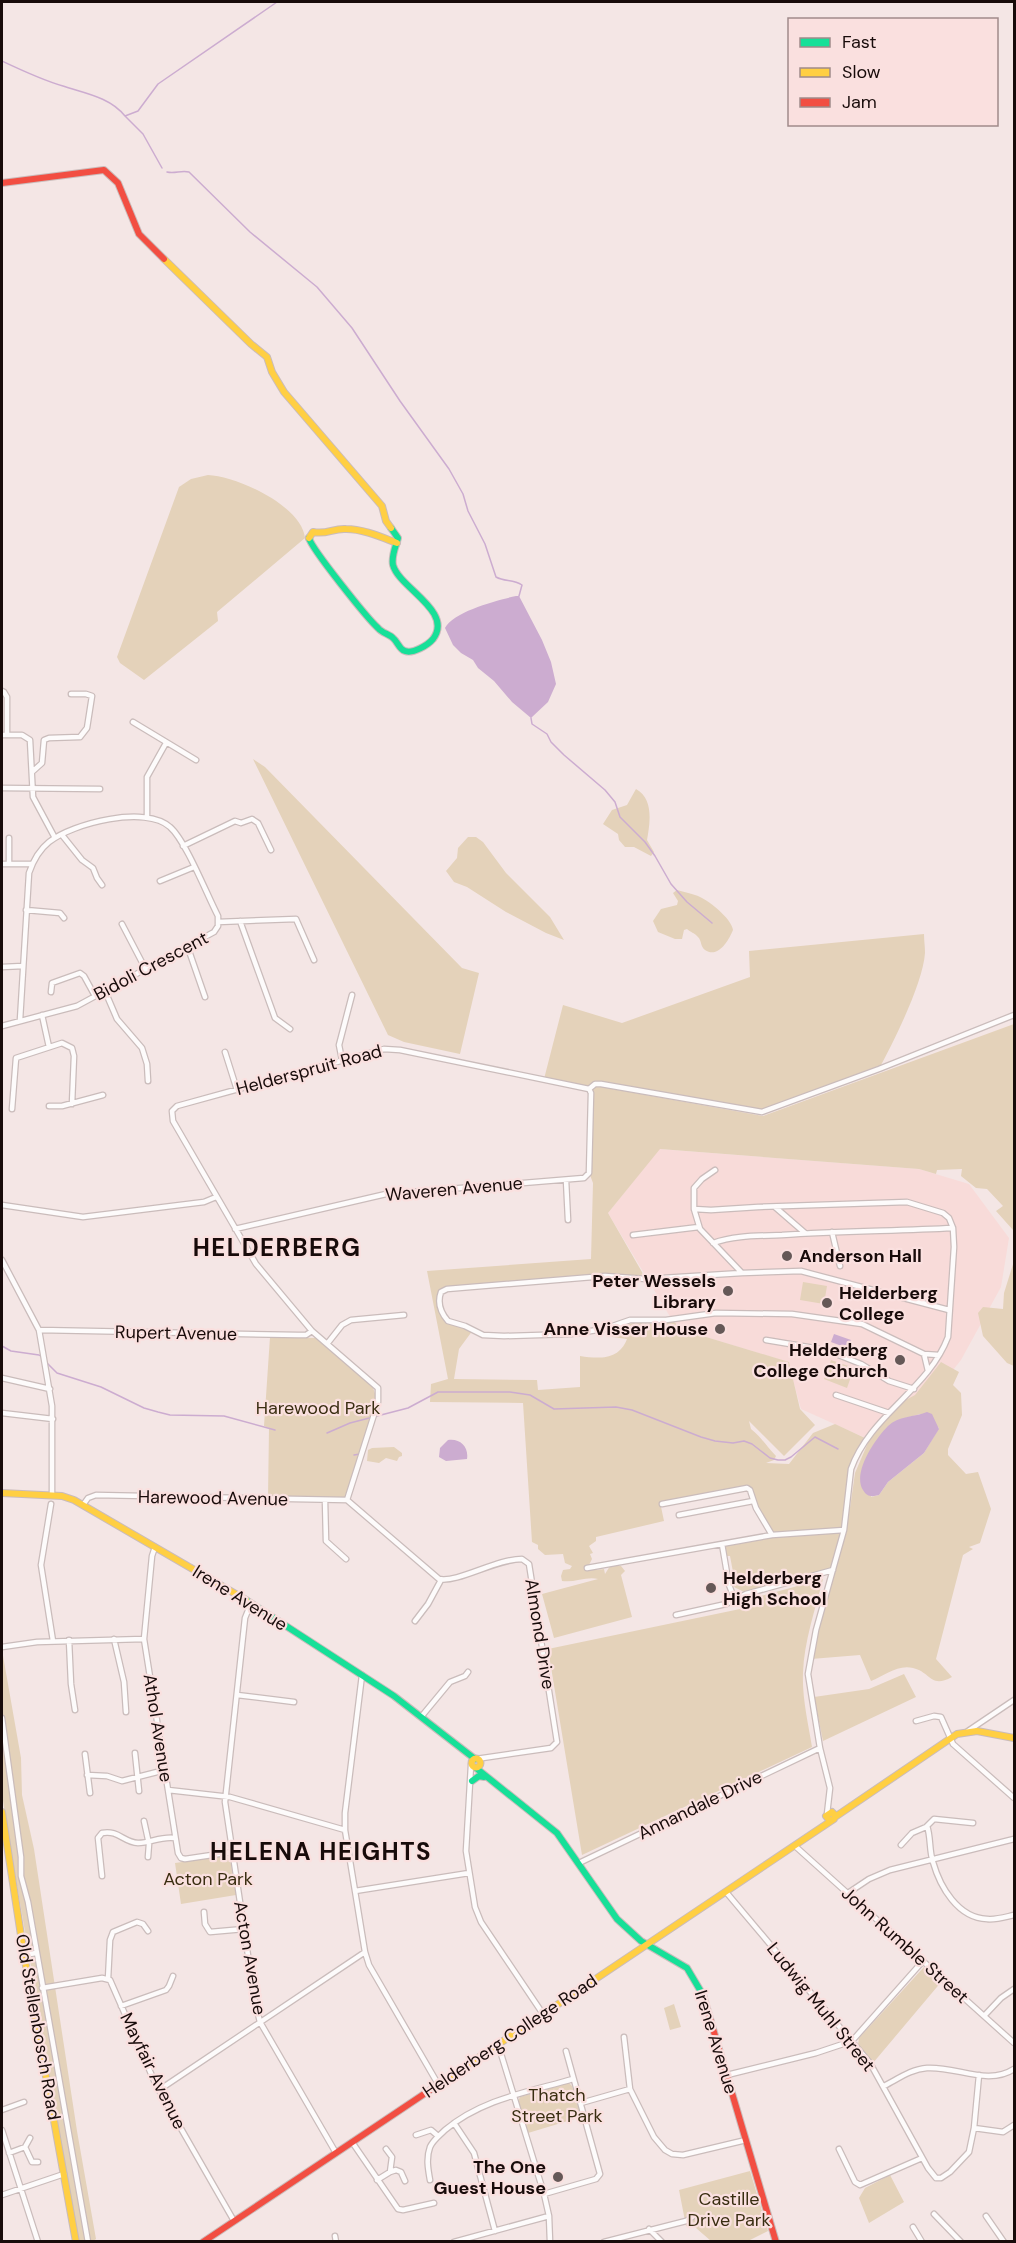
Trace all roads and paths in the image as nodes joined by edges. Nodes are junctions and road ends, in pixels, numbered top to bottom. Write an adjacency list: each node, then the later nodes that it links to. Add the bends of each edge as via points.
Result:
1 (2, 183): 2 (street, via 104,170 119,182 139,234 267,357 284,392 382,506)
2 (397, 543): 2 (street, via 394,569 432,610 438,631 427,644 408,652 379,630 309,537 313,532 326,535 343,529)
3 (2, 691): 6 (street, via 7,697)
4 (71, 694): 9 (street, via 92,696 86,732 80,737 44,740 42,764)
5 (133, 722): 7 (street)
6 (4, 735): 9 (street, via 29,738)
7 (166, 742): 8 (street); 13 (street, via 147,777)
8 (196, 760)
9 (32, 772): 11 (street)
10 (2, 788): 11 (street)
11 (31, 788): 12 (street); 16 (street, via 36,807)
12 (100, 789)
13 (147, 817): 14 (street, via 94,823); 17 (street, Bidoli Crescent, via 171,828)
14 (62, 835): 16 (street); 24 (street, via 93,868)
15 (9, 838): 20 (street)
16 (55, 838): 21 (street)
17 (183, 846): 18 (street, via 235,821 252,819); 22 (street, Bidoli Crescent)
18 (271, 850)
19 (2, 864): 20 (street)
20 (9, 864): 21 (street)
21 (32, 864): 25 (street)
22 (194, 867): 23 (street); 28 (street, Bidoli Crescent)
23 (160, 881)
24 (102, 885)
25 (26, 910): 26 (street, via 60,913); 32 (street)
26 (64, 918)
27 (240, 921): 28 (street); 31 (street, via 296,919); 44 (street, via 275,1018)
28 (218, 922): 30 (street, Bidoli Crescent, via 214,932)
29 (122, 924): 34 (street)
30 (188, 948): 34 (street, Bidoli Crescent); 39 (street)
31 (314, 960)
32 (22, 966): 33 (street); 42 (street)
33 (2, 967)
34 (146, 970): 35 (street, Bidoli Crescent)
35 (105, 991): 38 (street, Bidoli Crescent); 48 (street, via 117,1019 142,1048)
36 (51, 992): 38 (street, via 52,983 80,973)
37 (352, 995): 47 (street, via 339,1045)
38 (95, 996): 40 (street, Bidoli Crescent, via 71,1008)
39 (205, 997)
40 (42, 1015): 42 (street, Bidoli Crescent); 45 (street)
41 (1014, 1015): 50 (street, Helderspruit Road, via 762,1112 601,1084)
42 (20, 1020): 43 (street, Bidoli Crescent)
43 (2, 1026)
44 (290, 1029)
45 (49, 1047): 52 (street, via 65,1043 74,1053); 54 (street, via 16,1058)
46 (225, 1052): 49 (street)
47 (342, 1060): 49 (street, Helderspruit Road); 50 (street, Helderspruit Road, via 390,1049)
48 (148, 1081)
49 (237, 1089): 57 (street, Helderspruit Road, via 177,1106 172,1112)
50 (589, 1089): 56 (street, Waveren Avenue, via 589,1173 584,1178)
51 (103, 1095): 52 (street)
52 (72, 1104): 53 (street)
53 (49, 1106)
54 (12, 1109)
55 (715, 1170): 60 (street, via 695,1186)
56 (566, 1180): 61 (street); 64 (street, Waveren Avenue, via 386,1194)
57 (216, 1197): 58 (street, via 204,1202 83,1216); 64 (street)
58 (2, 1205)
59 (775, 1207): 60 (street); 63 (street, via 907,1202 941,1212 951,1220); 66 (street)
60 (694, 1209): 62 (street)
61 (568, 1220)
62 (699, 1227): 67 (street); 68 (street)
63 (953, 1228): 65 (street); 73 (street)
64 (235, 1229): 76 (street, via 256,1264)
65 (832, 1232): 66 (street); 70 (street)
66 (805, 1233): 68 (street, via 726,1238)
67 (633, 1235)
68 (713, 1243): 72 (street)
69 (2, 1260): 71 (street)
70 (840, 1266)
71 (4, 1268): 75 (street)
72 (742, 1273): 73 (street, via 801,1271); 79 (street, via 646,1279 605,1276 454,1288 442,1291 439,1303 448,1322 483,1335 571,1334 630,1320 775,1313 861,1324)
73 (949, 1310): 80 (street, via 949,1331)
74 (404, 1315): 78 (street, via 351,1320)
75 (39, 1330): 76 (street, Rupert Avenue, via 298,1335); 83 (street)
76 (312, 1331): 78 (street)
77 (766, 1340): 84 (street, via 826,1350)
78 (327, 1344): 92 (street, via 375,1384 379,1392)
79 (924, 1354): 80 (street); 81 (street)
80 (939, 1355): 81 (street)
81 (928, 1371): 84 (street)
82 (2, 1378): 83 (street)
83 (50, 1389): 88 (street)
84 (914, 1389): 87 (street)
85 (836, 1395): 87 (street)
86 (2, 1413): 88 (street)
87 (889, 1413): 98 (street, via 866,1439 851,1469)
88 (53, 1419): 90 (street)
89 (2, 1493): 90 (street, Irene Avenue)
90 (52, 1495): 96 (street, Irene Avenue)
91 (325, 1500): 92 (street, Harewood Avenue); 96 (street, Harewood Avenue, via 102,1495 92,1496); 102 (street, via 326,1541)
92 (348, 1500): 105 (street)
93 (753, 1501): 95 (street, via 750,1490 745,1488); 97 (street); 99 (street)
94 (51, 1504): 115 (street, via 41,1565)
95 (662, 1504)
96 (83, 1505): 101 (street, Irene Avenue)
97 (679, 1515)
98 (843, 1530): 99 (street); 104 (street)
99 (772, 1535): 100 (street)
100 (723, 1544): 103 (street); 106 (street)
101 (155, 1547): 109 (street, Irene Avenue); 113 (street, Athol Avenue)
102 (346, 1559)
103 (587, 1568)
104 (833, 1570): 107 (street); 130 (street, via 808,1674)
105 (441, 1580): 111 (street); 133 (street, Almond Drive, via 504,1560 522,1558 529,1564 557,1742 551,1748)
106 (732, 1590): 107 (street); 108 (street)
107 (742, 1596): 108 (street)
108 (735, 1600): 110 (street)
109 (251, 1603): 118 (street, Irene Avenue); 119 (street, Acton Avenue, via 246,1613)
110 (676, 1615)
111 (415, 1621)
112 (114, 1639): 113 (street); 114 (street); 123 (street)
113 (144, 1639): 134 (street, Athol Avenue)
114 (69, 1640): 115 (street); 122 (street)
115 (53, 1641): 116 (street)
116 (2, 1647)
117 (468, 1672): 124 (street, via 452,1677)
118 (362, 1675): 124 (street, Irene Avenue); 153 (street)
119 (237, 1695): 121 (street); 143 (street, Acton Avenue)
120 (1014, 1700): 127 (street)
121 (294, 1702)
122 (75, 1710)
123 (126, 1712)
124 (421, 1717): 133 (street, Irene Avenue)
125 (2, 1718): 149 (street)
126 (916, 1721): 128 (street, via 941,1716)
127 (968, 1731): 128 (street, Helderberg College Road); 129 (street)
128 (951, 1738): 144 (street); 146 (street, Helderberg College Road)
129 (1014, 1738)
130 (820, 1748): 146 (street, via 830,1788); 163 (street, Annandale Drive)
131 (135, 1753): 136 (street)
132 (85, 1754): 135 (street)
133 (476, 1763): 137 (street, Irene Avenue); 138 (street, Irene Avenue); 139 (street)
134 (165, 1770): 136 (street); 140 (street, Athol Avenue)
135 (87, 1775): 136 (street, via 122,1781); 142 (street)
136 (138, 1777): 141 (street)
137 (488, 1778): 138 (street, Irene Avenue); 139 (street, via 479,1776)
138 (495, 1782): 163 (street, Irene Avenue, via 557,1833)
139 (471, 1783): 164 (street, via 466,1839)
140 (168, 1790): 143 (street); 154 (street, Athol Avenue)
141 (139, 1791)
142 (90, 1793)
143 (225, 1796): 153 (street); 160 (street, Acton Avenue)
144 (1014, 1798)
145 (2, 1812): 151 (street, Old Stellenbosch Road)
146 (830, 1816): 159 (street, Helderberg College Road)
147 (144, 1821): 157 (street)
148 (973, 1823): 150 (street, via 938,1818)
149 (16, 1826): 151 (street); 175 (street)
150 (927, 1826): 152 (street); 155 (street)
151 (4, 1828): 176 (street, Old Stellenbosch Road)
152 (921, 1829): 155 (street); 158 (street)
153 (345, 1830): 166 (street)
154 (175, 1838): 157 (street); 160 (street, Athol Avenue, via 178,1855 183,1859)
155 (929, 1838): 162 (street)
156 (1014, 1839): 162 (street)
157 (148, 1840): 161 (street); 165 (street, via 134,1842 114,1832 100,1834)
158 (901, 1845)
159 (795, 1846): 167 (street, Helderberg College Road); 168 (street, John Rumble Street)
160 (232, 1851): 171 (street, Acton Avenue)
161 (148, 1857)
162 (932, 1861): 168 (street, via 883,1872); 170 (street, via 947,1893 968,1914 988,1919)
163 (579, 1863): 173 (street, Irene Avenue, via 617,1919)
164 (469, 1874): 166 (street); 183 (street, via 478,1917)
165 (102, 1876)
166 (355, 1891): 174 (street)
167 (726, 1892): 173 (street, Helderberg College Road); 189 (street, Ludwig Muhl Street)
168 (848, 1893): 177 (street, John Rumble Street)
169 (204, 1912): 171 (street, via 210,1932)
170 (1014, 1915)
171 (244, 1929): 186 (street, Acton Avenue)
172 (148, 1930): 179 (street, via 137,1922 113,1932)
173 (648, 1944): 183 (street, Helderberg College Road); 194 (street, Irene Avenue, via 682,1964 694,1977 707,2003)
174 (365, 1952): 186 (street); 197 (street)
175 (36, 1953): 176 (street); 180 (street)
176 (24, 1955): 187 (street, Old Stellenbosch Road)
177 (923, 1961): 184 (street, John Rumble Street); 189 (street)
178 (173, 1976): 182 (street, via 166,1990)
179 (108, 1979): 180 (street); 182 (street, Mayfair Avenue)
180 (42, 1988): 185 (street)
181 (1014, 1989): 184 (street)
182 (122, 2006): 200 (street, Mayfair Avenue)
183 (543, 2014): 191 (street, Helderberg College Road)
184 (984, 2016): 190 (street, John Rumble Street)
185 (49, 2021): 187 (street); 229 (street)
186 (260, 2022): 200 (street); 218 (street, Acton Avenue)
187 (36, 2024): 222 (street, Old Stellenbosch Road)
188 (624, 2037): 199 (street)
189 (852, 2041): 194 (street); 198 (street, Ludwig Muhl Street)
190 (1014, 2043)
191 (498, 2044): 197 (street, Helderberg College Road); 201 (street)
192 (566, 2051): 196 (street)
193 (1014, 2069): 195 (street, via 1000,2076)
194 (726, 2075): 212 (street, Irene Avenue)
195 (979, 2075): 198 (street, via 921,2069); 207 (street, Ludwig Muhl Street)
196 (573, 2079): 201 (street); 203 (street)
197 (438, 2084): 213 (street, Helderberg College Road)
198 (884, 2086): 219 (street, Ludwig Muhl Street)
199 (630, 2089): 203 (street); 212 (street, via 654,2137 672,2154)
200 (159, 2090): 236 (street, Mayfair Avenue)
201 (513, 2096): 205 (street, via 477,2108); 227 (street)
202 (24, 2102): 204 (street)
203 (581, 2103): 227 (street, via 599,2176)
204 (2, 2110)
205 (454, 2123): 210 (street); 239 (street, via 474,2153)
206 (1014, 2125): 207 (street, via 1003,2132)
207 (974, 2128): 219 (street, Ludwig Muhl Street, via 969,2152 946,2176 934,2177)
208 (2, 2130): 217 (street)
209 (416, 2135): 210 (street, via 431,2130)
210 (439, 2135): 224 (street, via 428,2155)
211 (30, 2138): 214 (street)
212 (746, 2140): 250 (street, Irene Avenue)
213 (352, 2142): 218 (street, Helderberg College Road); 223 (street)
214 (26, 2147): 217 (street); 220 (street, via 32,2162)
215 (386, 2149): 221 (street, via 392,2157)
216 (839, 2149): 219 (street, via 860,2185)
217 (9, 2153): 226 (street)
218 (336, 2153): 236 (street, Helderberg College Road)
219 (922, 2158)
220 (38, 2162)
221 (390, 2172): 223 (street); 225 (street, via 401,2172)
222 (64, 2174): 226 (street); 230 (street, Old Stellenbosch Road)
223 (378, 2180): 231 (street, via 399,2210)
224 (430, 2180)
225 (405, 2181)
226 (21, 2189): 228 (street); 241 (street)
227 (544, 2194): 233 (street)
228 (2, 2195)
229 (80, 2201): 230 (street); 243 (street)
230 (68, 2203): 242 (street, Old Stellenbosch Road)
231 (434, 2203)
232 (934, 2214): 252 (street)
233 (549, 2216): 239 (street); 247 (street)
234 (986, 2216): 253 (street)
235 (692, 2217): 238 (street)
236 (234, 2221): 244 (street, Helderberg College Road)
237 (914, 2227): 251 (street)
238 (649, 2229): 248 (street); 249 (street)
239 (495, 2230): 240 (street)
240 (482, 2234): 245 (street); 246 (street)
241 (38, 2241)
242 (76, 2241)
243 (88, 2241)
244 (203, 2241)
245 (454, 2241)
246 (483, 2241)
247 (550, 2241)
248 (604, 2241)
249 (663, 2241)
250 (776, 2241)
251 (922, 2241)
252 (961, 2241)
253 (1004, 2241)

